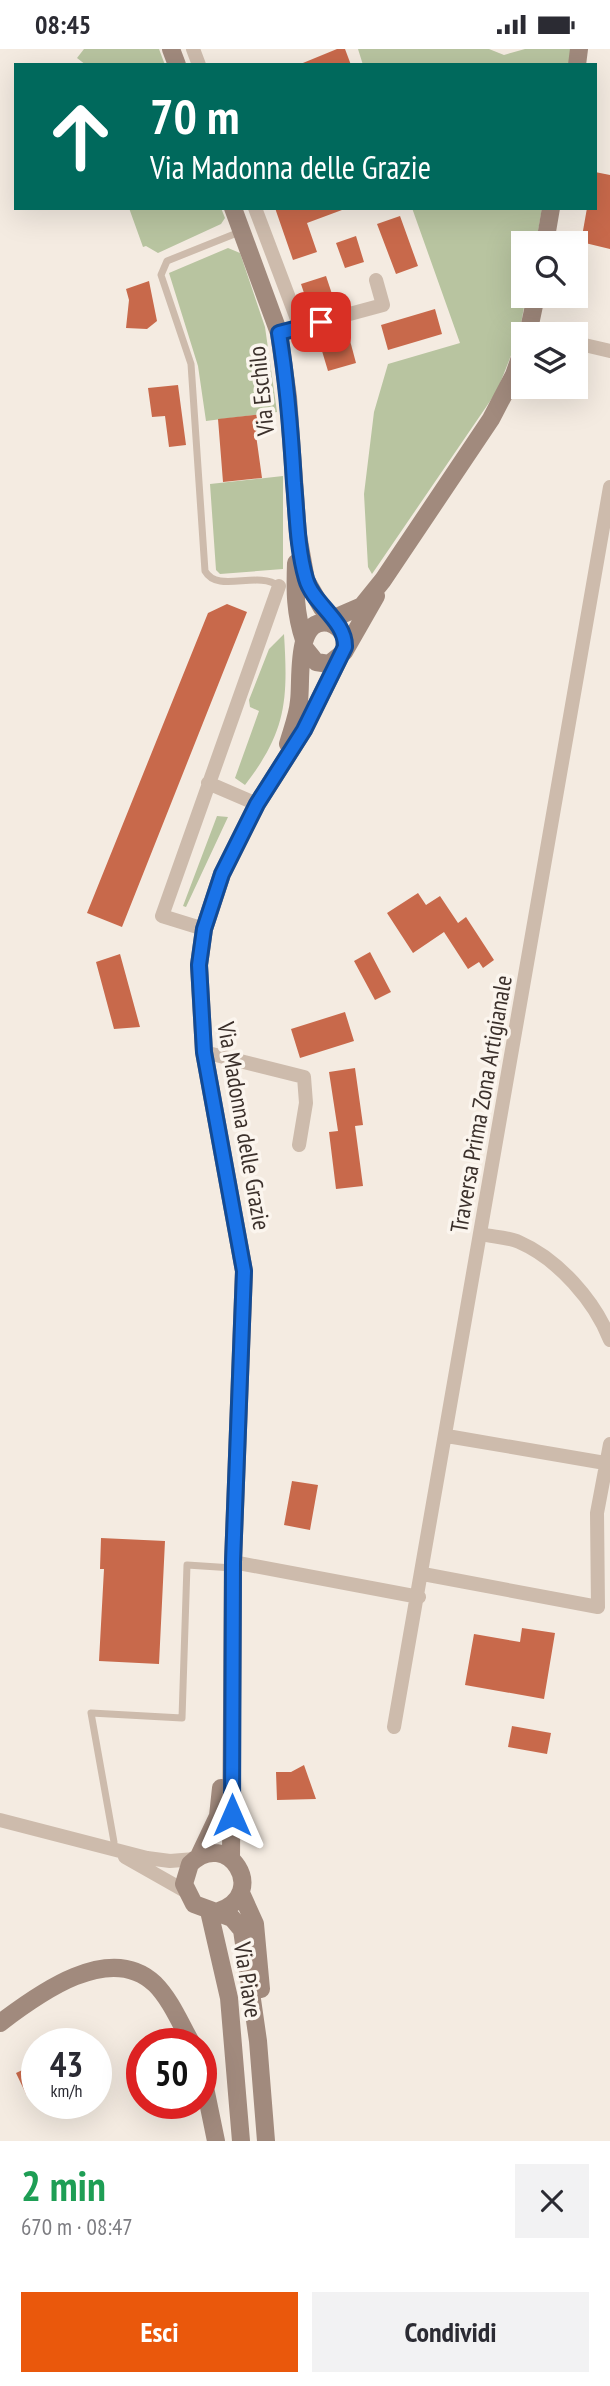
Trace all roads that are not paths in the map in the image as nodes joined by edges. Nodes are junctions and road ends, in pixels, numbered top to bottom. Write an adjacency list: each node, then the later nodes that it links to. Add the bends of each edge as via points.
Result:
1 (234, 210): 4 (main road, Via Eschilo)
2 (256, 210): 7 (street)
3 (551, 210): 5 (main road)
4 (242, 231): 8 (main road, Via Eschilo); 15 (lane, via 167,261 161,275 191,364 205,571 219,582 269,579)
5 (547, 231)
6 (376, 280): 7 (street, via 383,305)
7 (300, 327): 8 (street)
8 (279, 333): 13 (main road, Via Eschilo)
9 (588, 346): 10 (street)
10 (610, 351)
11 (511, 381): 14 (main road, via 491,419)
12 (610, 487): 25 (street, Traversa Prima Zona Artigianale)
13 (298, 535): 16 (main road, via 306,580); 17 (main road, via 294,594)
14 (383, 580): 16 (main road, via 362,606); 18 (main road)
15 (279, 586): 20 (street)
16 (332, 623): 17 (main road, via 309,629); 18 (main road, via 345,637)
17 (304, 643): 18 (main road, via 310,659 322,664); 19 (main road, via 299,701)
18 (342, 655): 19 (main road)
19 (285, 757): 21 (main road, Via Madonna delle Grazie)
20 (208, 783): 21 (street); 22 (street, via 162,916)
21 (257, 804): 22 (main road, Via Madonna delle Grazie, via 222,874)
22 (204, 929): 23 (main road, Via Madonna delle Grazie, via 199,1001)
23 (204, 1052): 24 (street, via 304,1077 306,1103); 30 (main road, Via Madonna delle Grazie, via 244,1271)
24 (299, 1145)
25 (481, 1234): 26 (street, via 517,1241 545,1257 588,1300); 27 (street, Traversa Prima Zona Artigianale)
26 (610, 1341)
27 (447, 1436): 29 (street); 31 (street, Traversa Prima Zona Artigianale)
28 (610, 1444): 29 (street)
29 (605, 1463): 31 (street, via 597,1513 598,1607)
30 (233, 1565): 32 (street); 33 (main road, Via Madonna delle Grazie); 36 (lane, via 187,1565 182,1718 91,1713)
31 (423, 1574): 32 (street, Traversa Prima Zona Artigianale)
32 (419, 1597): 34 (street, Traversa Prima Zona Artigianale)
33 (233, 1648): 37 (main road, via 218,1816); 38 (main road)
34 (394, 1727)
35 (0, 1820): 36 (street)
36 (112, 1849): 37 (street, via 170,1861); 39 (street)
37 (197, 1858): 38 (main road, via 215,1853); 39 (main road, via 184,1877)
38 (231, 1859): 40 (main road, via 242,1874)
39 (185, 1891): 41 (main road, via 194,1904)
40 (241, 1893): 41 (main road, via 228,1908); 44 (main road, via 255,1924 261,1989)
41 (214, 1911): 44 (main road, via 232,1918 242,1930); 47 (main road, Via Piave, via 229,1999)
42 (0, 2023): 43 (main road, via 61,1985 92,1971 113,1968 139,1975 157,1987)
43 (182, 2028)
44 (258, 2041): 48 (main road)
45 (211, 2119): 46 (main road)
46 (216, 2141)
47 (241, 2141)
48 (267, 2141)

